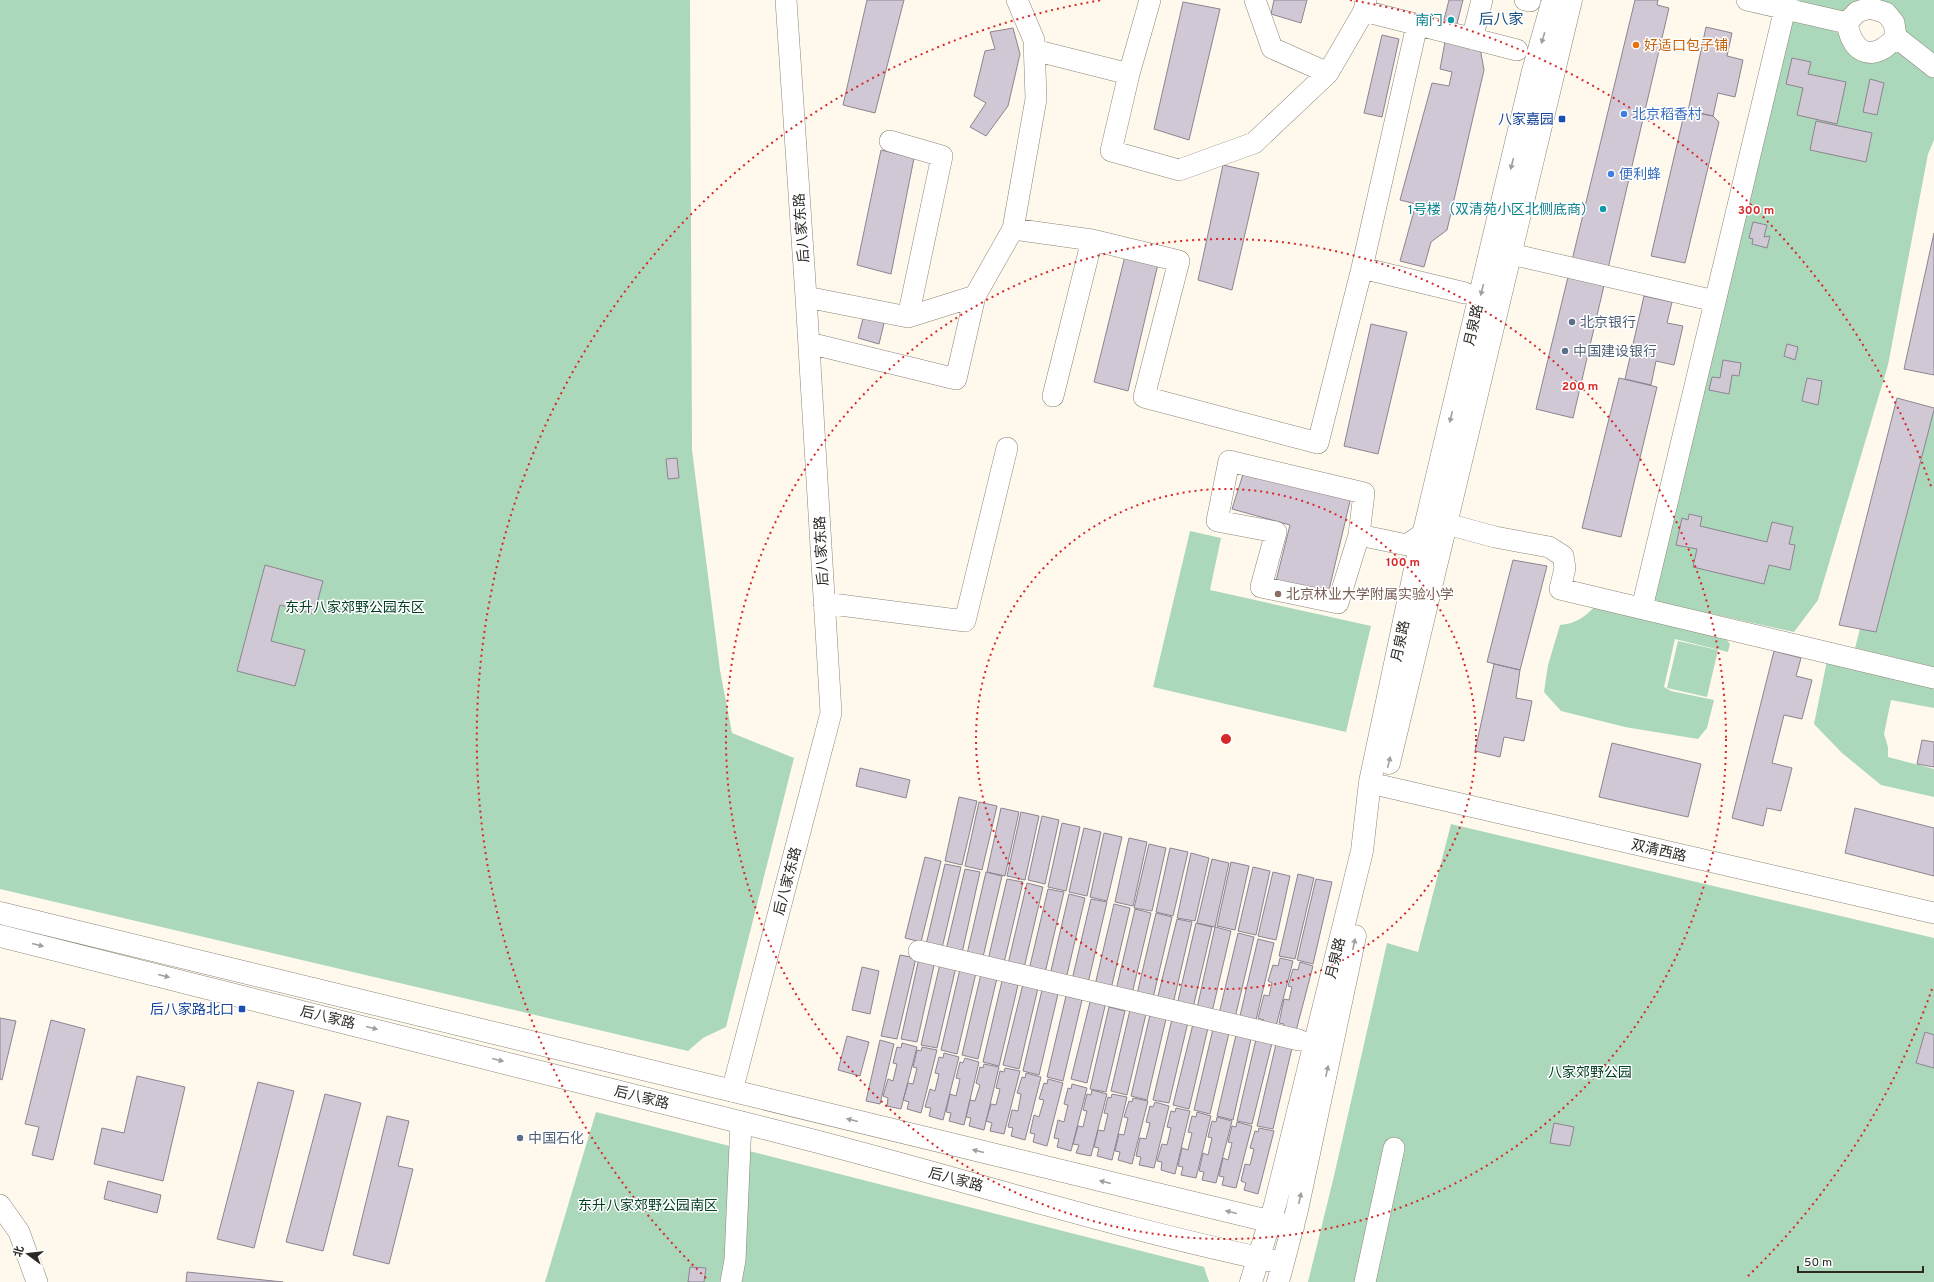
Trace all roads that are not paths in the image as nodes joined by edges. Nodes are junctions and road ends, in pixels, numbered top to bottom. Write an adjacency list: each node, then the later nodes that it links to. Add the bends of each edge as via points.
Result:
1 (786, 0): 26 (street, 后八家东路)
2 (1017, 0): 15 (street, via 1034,40)
3 (1150, 0): 19 (street)
4 (1255, 0): 18 (street, via 1272,48)
5 (1482, 0): 14 (street)
6 (1553, 0): 34 (main road, 月泉路, one-way to 34, via 1533,71)
7 (1571, 0): 23 (main road, 月泉路)
8 (1747, 0): 9 (street)
9 (1786, 4): 11 (street); 28 (street)
10 (1365, 6): 12 (street); 18 (street)
11 (1847, 23): 13 (street, via 1857,12 1870,8 1886,13 1894,23); 13 (street, via 1849,35 1858,48 1866,53 1886,48)
12 (1417, 25): 14 (street); 24 (street)
13 (1896, 37): 17 (street)
14 (1472, 39): 16 (street)
15 (1034, 50): 19 (street); 21 (street, via 1036,99)
16 (1517, 50)
17 (1934, 67)
18 (1328, 73): 19 (street, via 1254,143 1179,170 1111,151)
19 (1129, 74)
20 (890, 141): 29 (street, via 942,156)
21 (1013, 229): 22 (street); 27 (street)
22 (1092, 240): 24 (street, via 1179,261 1144,398 1318,442); 31 (street)
23 (1511, 254): 28 (street); 33 (main road, 月泉路)
24 (1362, 268): 25 (street)
25 (1464, 293)
26 (806, 296): 29 (street); 30 (street, 后八家东路)
27 (974, 296): 29 (street); 30 (street, via 956,379)
28 (1716, 301): 37 (street)
29 (908, 317)
30 (809, 343): 36 (street, 后八家东路)
31 (1053, 396)
32 (1007, 448): 36 (street, via 965,621)
33 (1446, 524): 37 (street, via 1495,537 1550,547 1563,556 1565,568 1560,589); 39 (main road, 月泉路, one-way to 33)
34 (1424, 533): 35 (street, via 1407,545); 49 (main road, 月泉路, via 1370,782 1362,851)
35 (1359, 535): 35 (street, via 1338,603 1261,587 1276,532 1217,521 1230,461 1364,493)
36 (824, 603): 45 (street, 后八家东路, via 831,714)
37 (1642, 608): 38 (street)
38 (1934, 678)
39 (1383, 786): 41 (street, 双清西路); 50 (main road, 月泉路, one-way to 39, via 1374,850)
40 (0, 913): 45 (main road, 后八家路)
41 (1934, 913)
42 (0, 936): 46 (main road, 后八家路, one-way to 46)
43 (919, 951): 44 (street)
44 (1299, 1040)
45 (732, 1091): 49 (main road, 后八家路, one-way to 45)
46 (741, 1122): 51 (main road, 后八家路, via 1170,1237); 54 (street, via 735,1260)
47 (1394, 1148): 56 (street)
48 (2, 1211): 53 (street, via 19,1232)
49 (1269, 1221): 50 (main road, 后八家路); 51 (main road, 月泉路)
50 (1293, 1227): 52 (main road, 月泉路)
51 (1259, 1258): 52 (main road, 后八家路); 55 (main road, 月泉路)
52 (1281, 1273)
53 (37, 1282)
54 (731, 1282)
55 (1251, 1282)
56 (1365, 1282)

